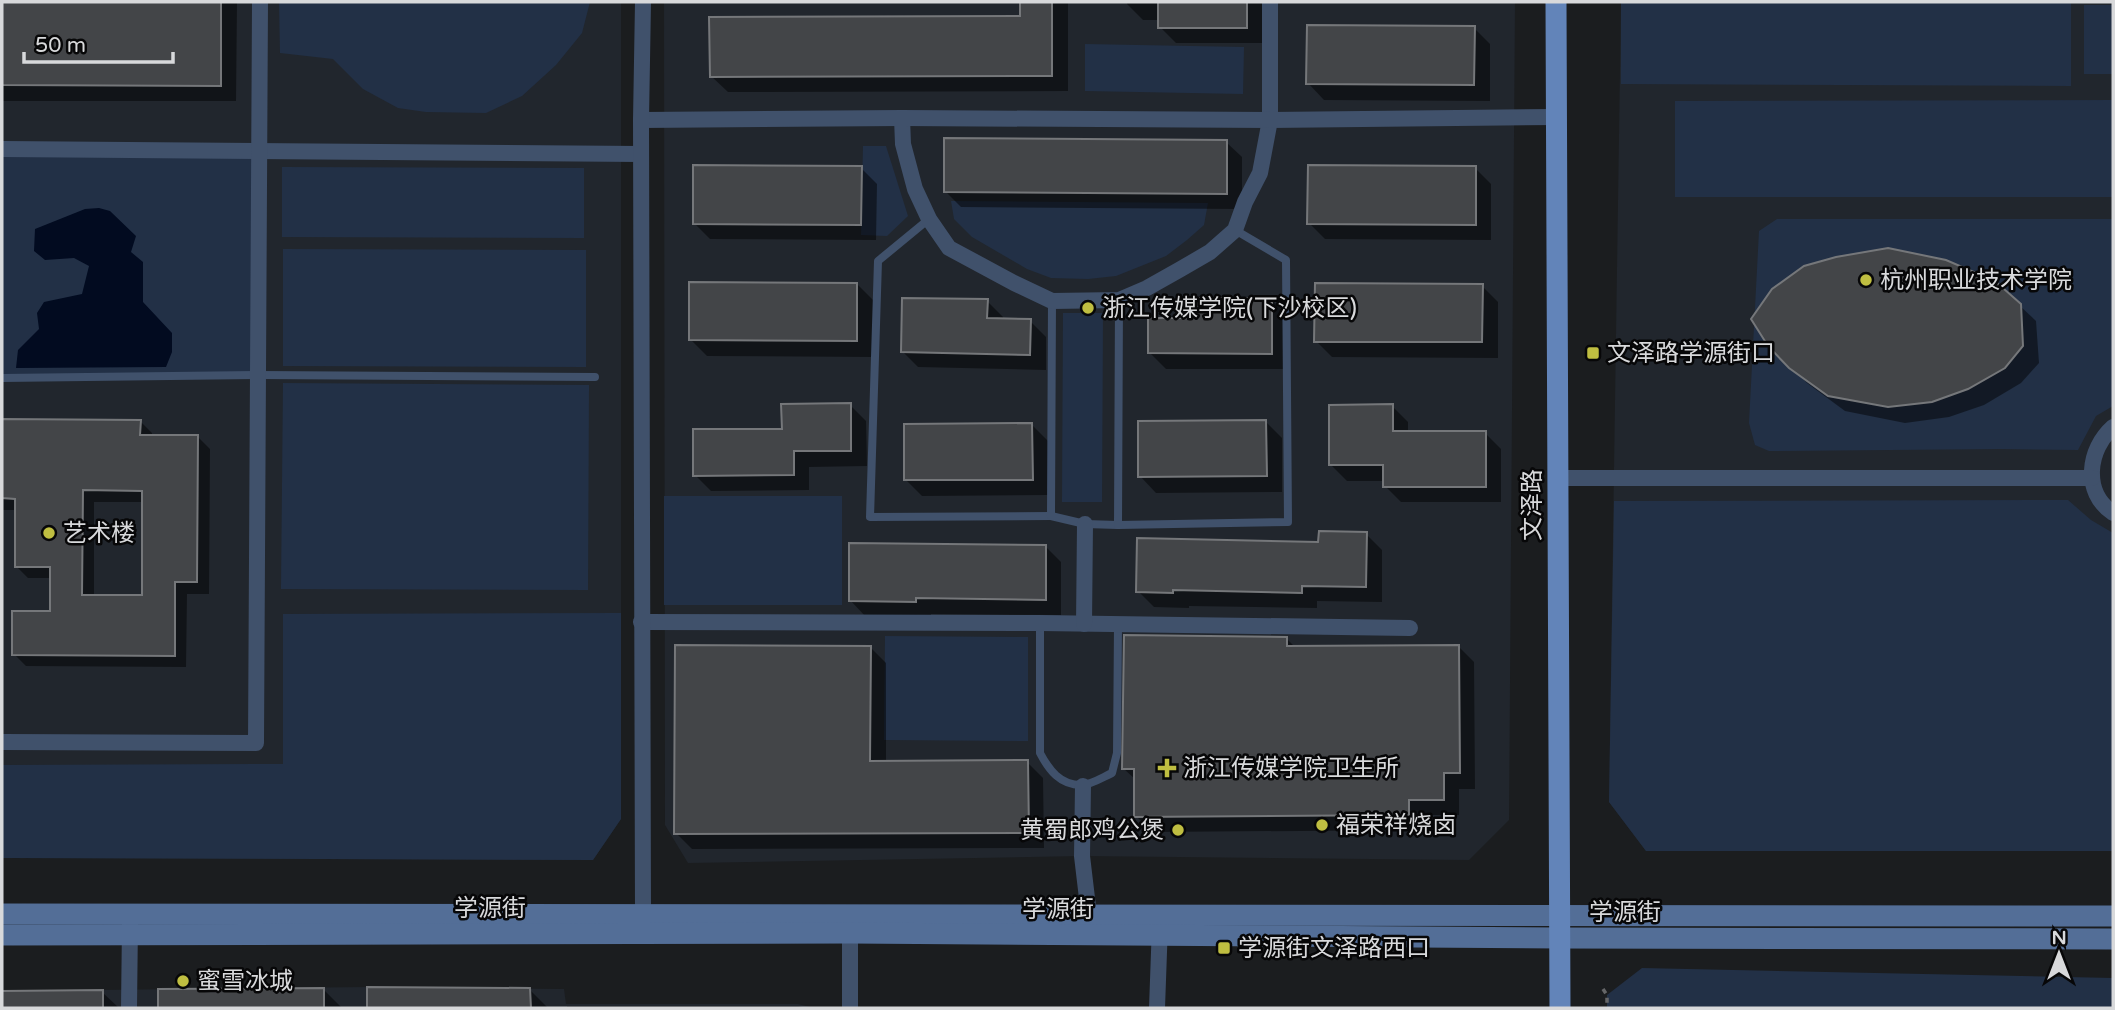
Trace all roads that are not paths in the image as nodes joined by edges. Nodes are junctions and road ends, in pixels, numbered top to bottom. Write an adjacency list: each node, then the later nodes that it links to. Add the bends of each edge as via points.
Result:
1 (260, 2): 10 (street)
2 (643, 2): 7 (street)
3 (1270, 2): 8 (street)
4 (1556, 2): 5 (main road, 文泽路)
5 (1557, 117): 8 (street); 20 (main road, 文泽路)
6 (902, 118): 7 (street); 8 (street); 12 (street, via 903,144 915,189)
7 (641, 120): 11 (street)
8 (1270, 120): 13 (street, via 1259,173)
9 (2, 149): 10 (street)
10 (260, 151): 11 (street); 16 (street)
11 (641, 154): 26 (street)
12 (929, 219): 15 (street, via 949,248); 23 (lane, via 878,261 870,517)
13 (1235, 230): 14 (street, via 1210,252); 25 (lane, via 1286,260 1288,522)
14 (1119, 300): 15 (street); 25 (lane)
15 (1052, 301): 23 (lane)
16 (259, 375): 17 (lane); 18 (lane); 31 (street, via 256,743)
17 (595, 377)
18 (2, 378)
19 (2113, 427): 21 (street, via 2099,442 2092,459)
20 (1558, 478): 21 (street); 36 (main road, 文泽路)
21 (2092, 478): 22 (street, via 2098,496)
22 (2113, 513)
23 (1051, 516): 24 (lane)
24 (1086, 524): 25 (lane); 28 (street)
25 (1118, 525)
26 (641, 622): 27 (street); 34 (street)
27 (1040, 623): 28 (street); 32 (lane, via 1040,753 1061,780)
28 (1084, 624): 29 (street)
29 (1118, 624): 30 (street); 32 (lane, via 1117,754 1112,773)
30 (1410, 628)
31 (2, 742)
32 (1083, 786): 35 (street, via 1082,856)
33 (2, 914): 38 (main road, 学源街)
34 (643, 914): 38 (main road, 学源街); 39 (main road, 学源街)
35 (1089, 915): 39 (main road, 学源街); 40 (main road, 学源街)
36 (1560, 915): 37 (main road, 学源街); 40 (main road, 学源街); 42 (main road, 文泽路)
37 (2113, 916)
38 (130, 924): 39 (main road, 学源街); 41 (main road, 学源街); 44 (street)
39 (850, 924): 40 (main road, 学源街); 45 (street)
40 (1160, 925): 42 (main road, 学源街); 46 (street)
41 (2, 935)
42 (1560, 938): 43 (main road, 学源街); 47 (main road, 文泽路)
43 (2113, 939)
44 (129, 1008)
45 (850, 1008)
46 (1157, 1008)
47 (1560, 1008)

